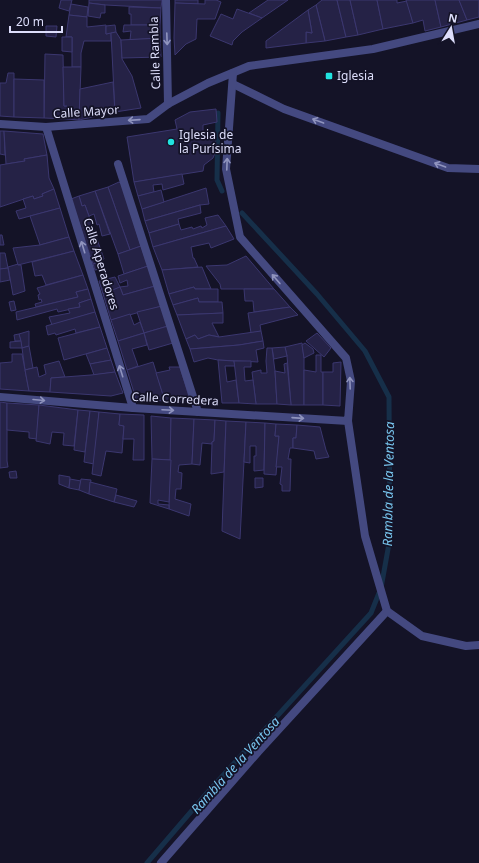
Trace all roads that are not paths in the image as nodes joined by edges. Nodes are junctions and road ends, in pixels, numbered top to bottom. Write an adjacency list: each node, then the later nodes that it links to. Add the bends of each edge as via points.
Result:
1 (166, 0): 5 (street, Calle Rambla, one-way to 5)
2 (479, 24): 3 (street, Calle Mayor, via 373,50 249,66)
3 (233, 73): 4 (street); 5 (street, Calle Mayor)
4 (233, 84): 9 (street, one-way to 4, via 448,168 284,109); 13 (street, one-way to 4, via 351,381 346,358 240,237 226,169)
5 (168, 104): 7 (street, Calle Mayor, one-way to 7, via 148,119)
6 (0, 124): 7 (street, Calle Mayor)
7 (46, 127): 11 (street, Calle Aperadores, one-way to 7)
8 (118, 164): 12 (street)
9 (479, 169)
10 (0, 397): 11 (street, Calle Corredera, one-way to 11)
11 (133, 408): 12 (street, Calle Corredera, one-way to 12)
12 (198, 412): 13 (street, Calle Corredera, one-way to 13)
13 (348, 422): 14 (street, via 365,536)
14 (387, 611): 15 (street, via 422,636 466,646); 16 (street)
15 (479, 645)
16 (161, 863)

